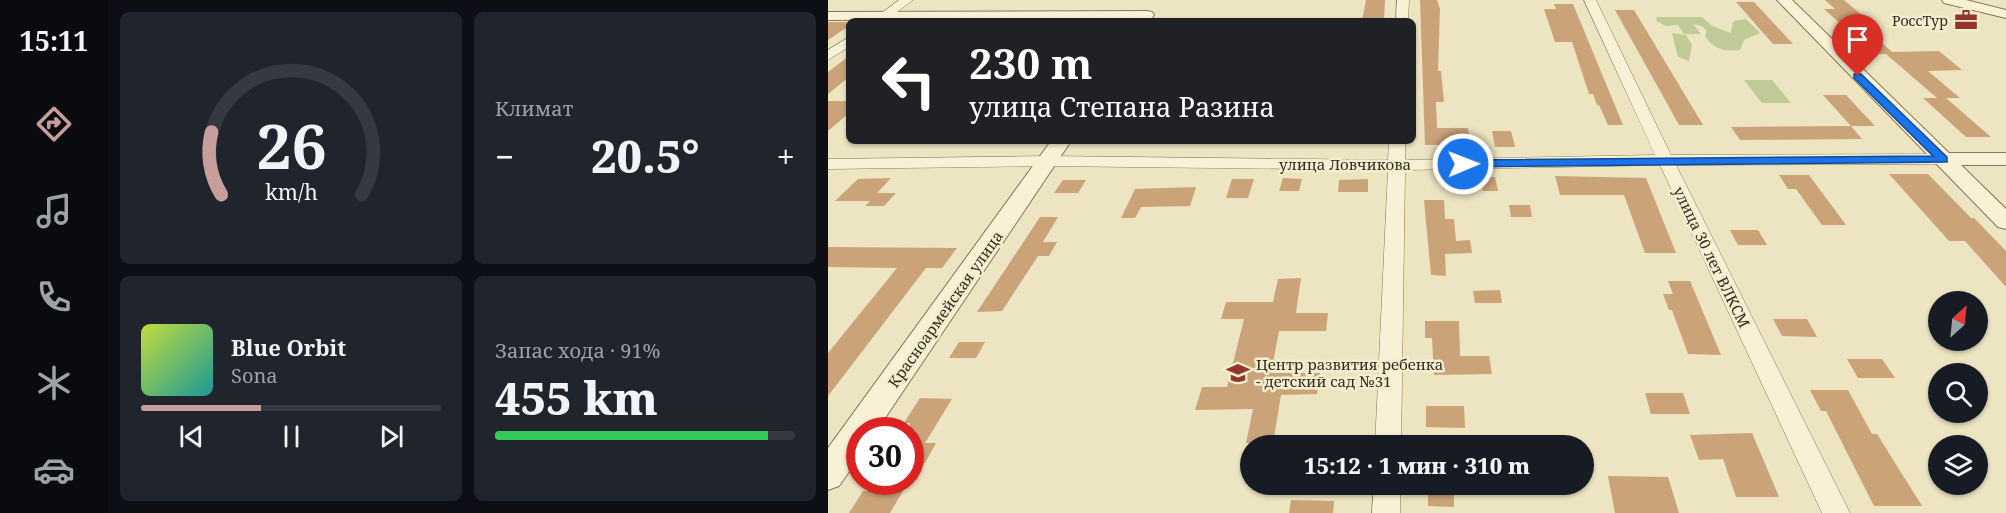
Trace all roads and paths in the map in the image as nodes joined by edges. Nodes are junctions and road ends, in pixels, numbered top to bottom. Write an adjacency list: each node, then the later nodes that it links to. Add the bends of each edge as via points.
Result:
1 (906, 0): 9 (street)
2 (1157, 0): 10 (street)
3 (1402, 0): 11 (street)
4 (1590, 0): 18 (street, улица 30 лет ВЛКСМ)
5 (1784, 0): 16 (street)
6 (1949, 0): 7 (street)
7 (2006, 14)
8 (828, 16): 9 (street)
9 (881, 18): 10 (street)
10 (1145, 18)
11 (1402, 18)
12 (846, 43): 13 (street)
13 (828, 56)
14 (1397, 144): 20 (street)
15 (1054, 151): 19 (street, улица Ловчикова); 20 (street, улица Ловчикова); 23 (street, Красноармейская улица)
16 (1943, 159): 17 (street, улица Ловчикова); 18 (street, улица Ловчикова); 21 (street)
17 (2006, 159)
18 (1664, 160): 20 (street, улица Ловчикова); 26 (street, улица 30 лет ВЛКСМ)
19 (828, 164)
20 (1396, 165): 22 (street)
21 (2006, 222)
22 (1388, 435)
23 (828, 475)
24 (1387, 495): 25 (street)
25 (1386, 513)
26 (1836, 513)

